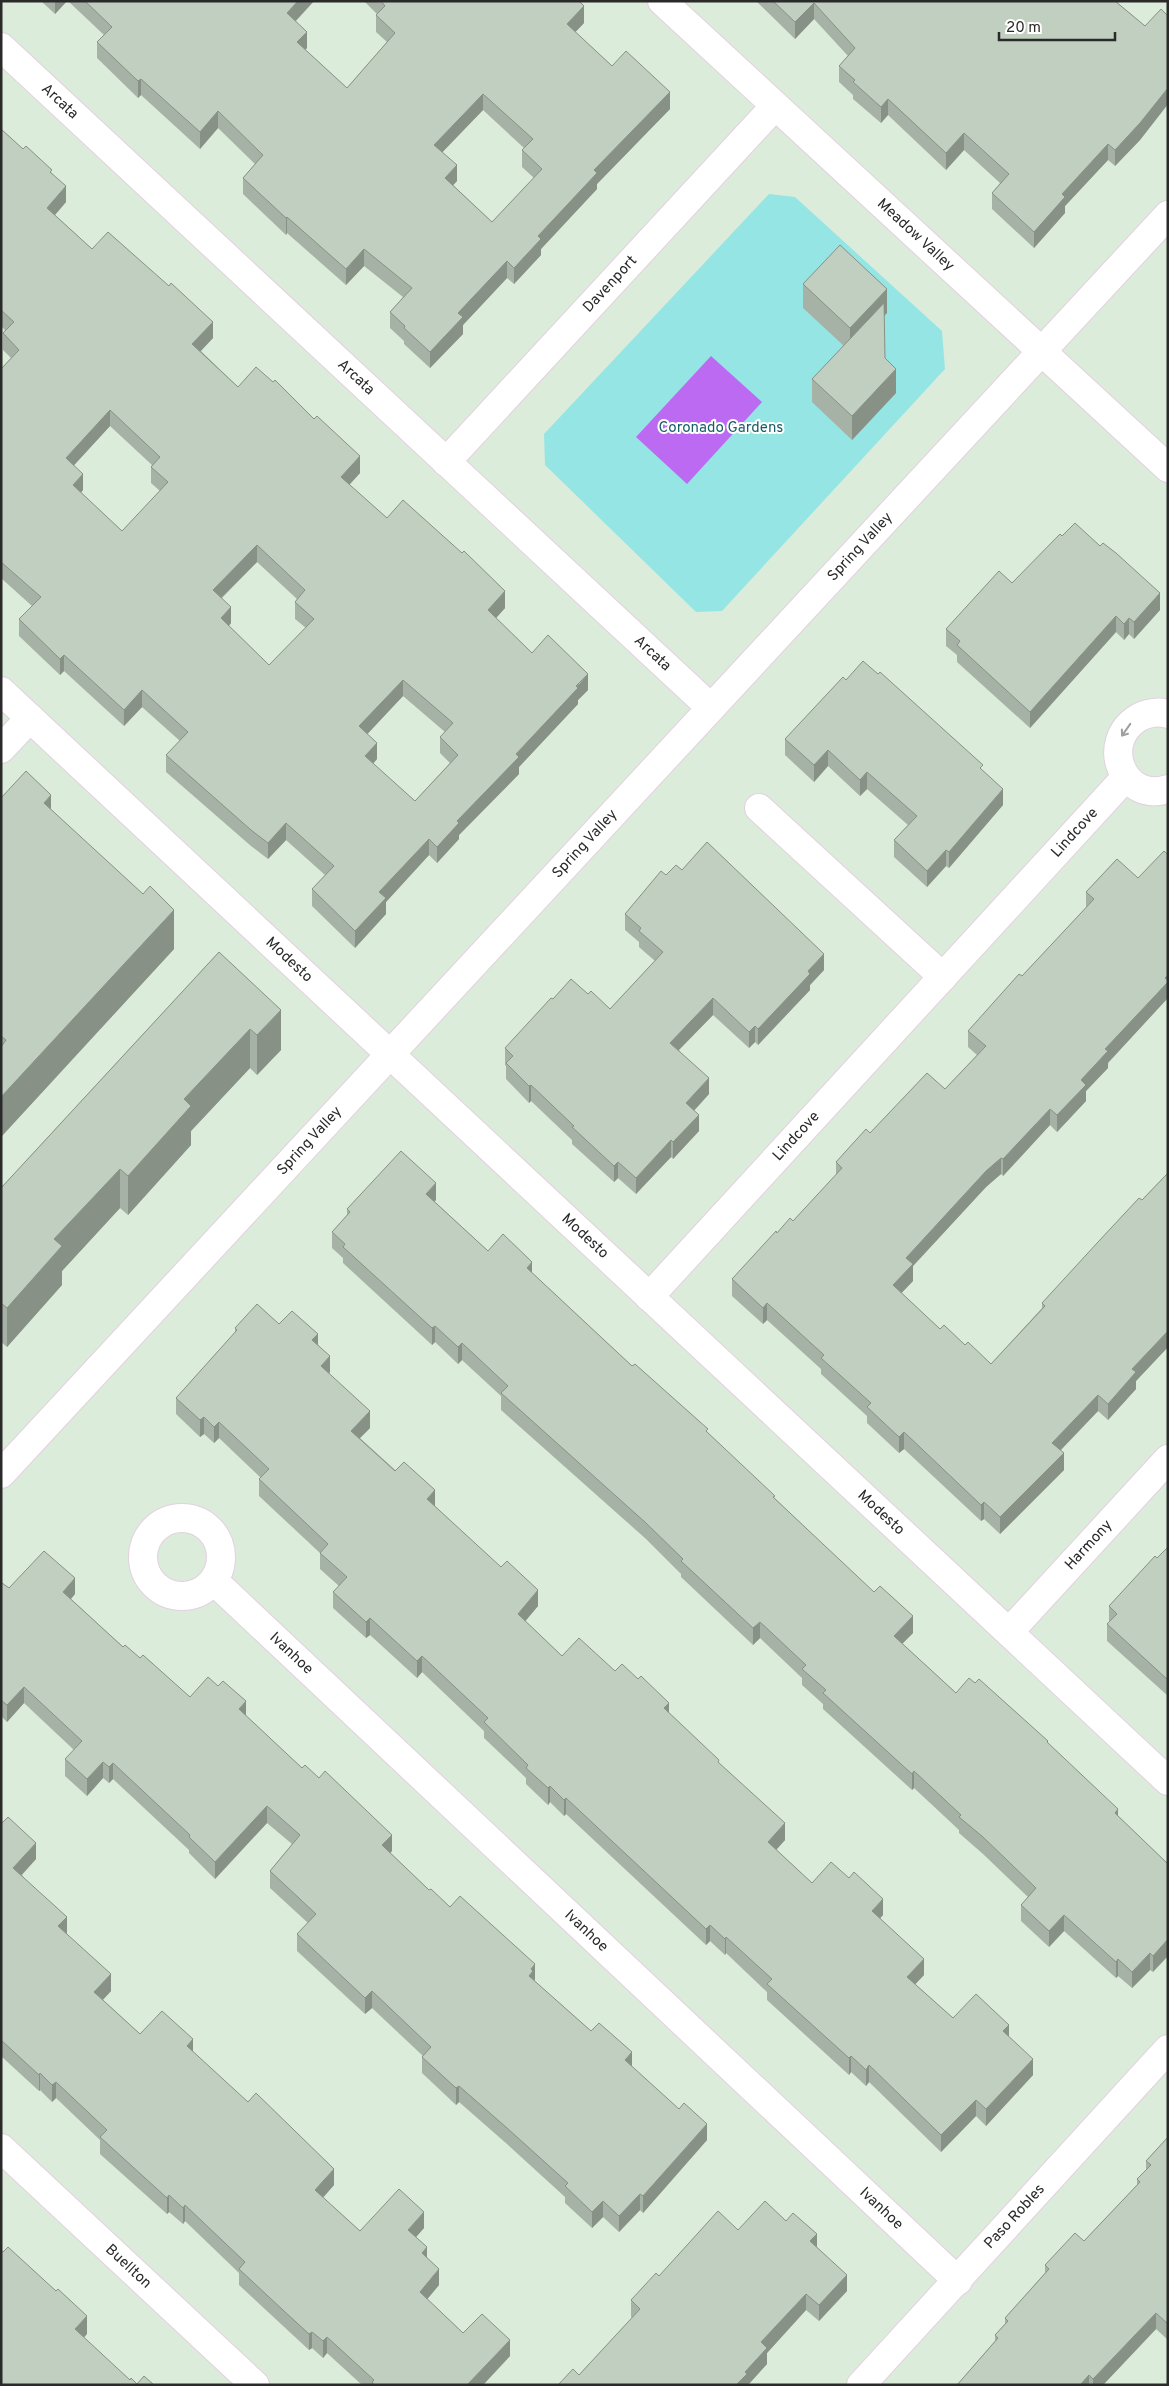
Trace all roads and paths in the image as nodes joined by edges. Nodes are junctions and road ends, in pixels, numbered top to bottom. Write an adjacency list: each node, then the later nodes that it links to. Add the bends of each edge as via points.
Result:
1 (662, 1): 3 (street, Meadow Valley)
2 (1, 47): 6 (street, Arcata)
3 (775, 106): 5 (street, Meadow Valley); 6 (street, Davenport)
4 (1168, 215): 5 (street, Spring Valley)
5 (1042, 352): 7 (street, Meadow Valley); 9 (street, Spring Valley)
6 (446, 462): 9 (street, Arcata)
7 (1168, 468)
8 (1, 691): 11 (street, Modesto)
9 (711, 708): 17 (street, Spring Valley)
10 (1168, 714): 13 (street, one-way to 13, via 1144,714 1128,724 1118,741 1118,760)
11 (30, 718): 12 (street); 17 (street, Modesto)
12 (1, 749)
13 (1126, 777): 14 (street, via 1141,789 1160,792); 16 (street, Lindcove)
14 (1168, 789)
15 (759, 808): 16 (street)
16 (943, 977): 18 (street, Lindcove)
17 (390, 1054): 18 (street, Modesto); 20 (street, Spring Valley)
18 (649, 1297): 22 (street, Modesto)
19 (1168, 1459): 22 (street, Harmony)
20 (1, 1474)
21 (214, 1581): 26 (street, Ivanhoe)
22 (1009, 1632): 23 (street, Modesto)
23 (1168, 1781)
24 (1168, 2049): 26 (street, Paso Robles)
25 (1, 2148): 27 (street, Buellton)
26 (958, 2281): 28 (street, Paso Robles)
27 (256, 2385)
28 (861, 2385)

